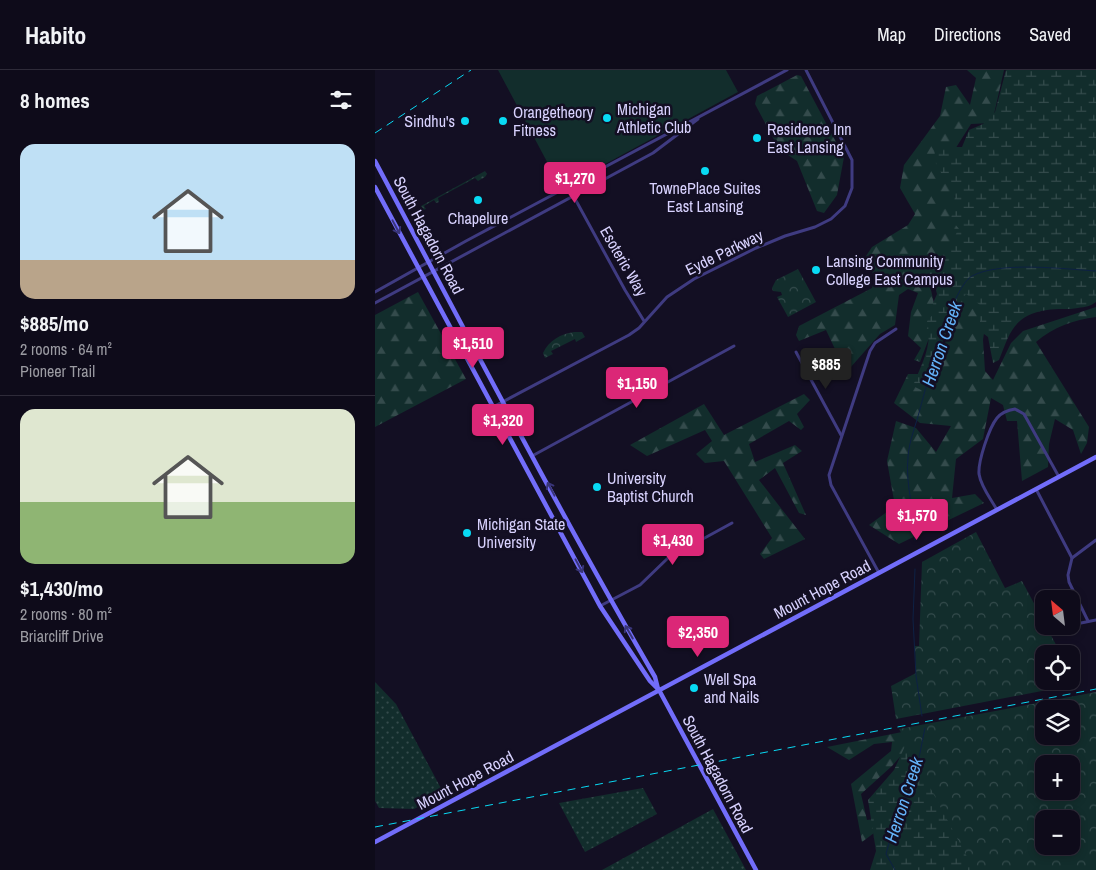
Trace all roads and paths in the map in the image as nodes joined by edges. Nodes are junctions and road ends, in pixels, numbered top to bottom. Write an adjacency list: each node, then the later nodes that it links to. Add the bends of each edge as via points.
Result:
1 (787, 70): 3 (street)
2 (805, 70): 14 (street, Eyde Parkway, via 852,160 852,188 845,206 831,219 815,227 756,248 694,279 667,297)
3 (702, 115): 6 (street); 7 (street, via 653,153)
4 (375, 161): 8 (street, South Hagadorn Road)
5 (375, 186): 9 (street, South Hagadorn Road, one-way to 9)
6 (568, 186): 7 (street, Esoteric Way); 8 (street)
7 (573, 195): 10 (street); 14 (street, Esoteric Way)
8 (429, 261): 9 (street); 10 (street, South Hagadorn Road)
9 (418, 267): 11 (street, South Hagadorn Road); 12 (street)
10 (434, 270): 11 (street); 18 (street, South Hagadorn Road)
11 (423, 276): 13 (street); 19 (street, South Hagadorn Road)
12 (375, 292)
13 (375, 303)
14 (644, 321): 20 (street, Eyde Parkway, via 629,335)
15 (896, 329): 22 (street, via 869,351)
16 (734, 346): 25 (street)
17 (796, 352): 22 (street)
18 (478, 356): 19 (street); 20 (street, South Hagadorn Road)
19 (466, 357): 21 (street, South Hagadorn Road)
20 (503, 402): 21 (street, Eyde Parkway); 23 (street, South Hagadorn Road)
21 (493, 407): 24 (street, South Hagadorn Road)
22 (841, 436): 35 (street, via 829,481)
23 (523, 438): 24 (street); 25 (street, South Hagadorn Road)
24 (513, 443): 32 (street, South Hagadorn Road)
25 (532, 456): 30 (street, South Hagadorn Road, one-way to 25)
26 (1096, 457): 27 (street, Mount Hope Road)
27 (1059, 477): 28 (street, Mount Hope Road); 29 (street, via 1024,414 1015,409 1004,412 992,426 979,470)
28 (1036, 489): 29 (street, Mount Hope Road); 34 (street)
29 (997, 510): 35 (street, Mount Hope Road)
30 (568, 522): 32 (street, via 562,527); 36 (street, South Hagadorn Road)
31 (732, 523): 36 (street, via 668,558 640,585)
32 (557, 526): 37 (street, South Hagadorn Road, one-way to 37)
33 (1096, 540): 34 (street)
34 (1072, 558): 39 (street, via 1069,582)
35 (879, 573): 41 (street, Mount Hope Road)
36 (611, 600): 37 (street); 41 (street, South Hagadorn Road, one-way to 36, via 655,677)
37 (601, 606): 41 (street, South Hagadorn Road, via 649,681)
38 (1096, 620): 39 (street)
39 (1088, 621): 40 (street)
40 (1080, 623)
41 (659, 690): 42 (street, Mount Hope Road); 43 (street, South Hagadorn Road)
42 (375, 842)
43 (756, 870)

